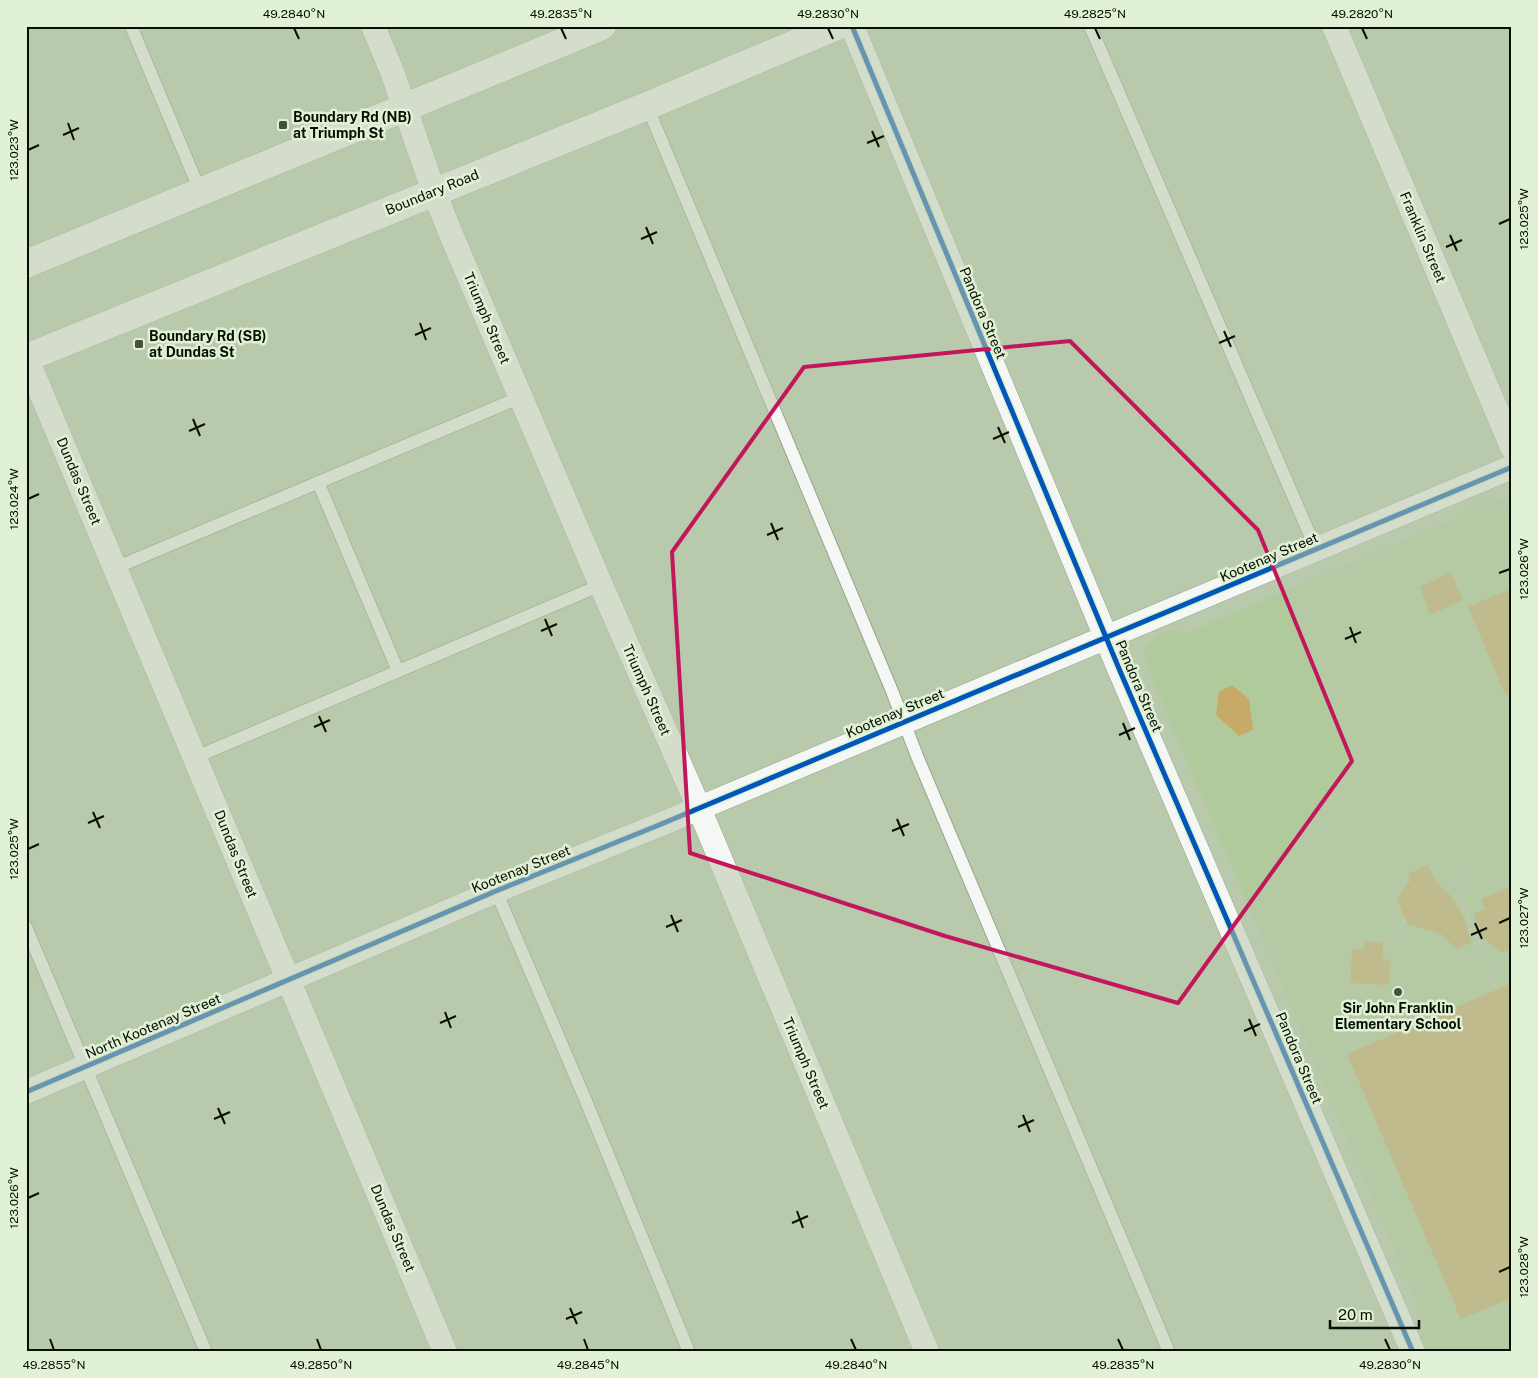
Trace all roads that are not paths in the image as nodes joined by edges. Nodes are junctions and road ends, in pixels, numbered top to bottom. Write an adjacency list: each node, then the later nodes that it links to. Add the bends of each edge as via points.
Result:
1 (131, 26): 11 (lane)
2 (373, 26): 9 (street, Triumph Street)
3 (602, 26): 9 (street)
4 (837, 26): 8 (street, Boundary Road)
5 (852, 26): 21 (street, Pandora Street)
6 (1090, 26): 18 (lane)
7 (1334, 26): 15 (street, Franklin Street)
8 (648, 106): 10 (street, Boundary Road); 23 (lane)
9 (405, 108): 10 (street, Triumph Street); 11 (street)
10 (434, 192): 13 (street, Boundary Road); 14 (street, Triumph Street)
11 (201, 193): 12 (street)
12 (26, 264)
13 (26, 357): 19 (street, Dundas Street)
14 (521, 397): 17 (lane); 20 (street, Triumph Street)
15 (1512, 447)
16 (1512, 467): 18 (street, Kootenay Street)
17 (318, 482): 19 (lane); 22 (lane)
18 (1316, 549): 21 (street, Kootenay Street)
19 (116, 568): 24 (street, Dundas Street)
20 (601, 586): 22 (lane); 25 (street, Triumph Street)
21 (1106, 638): 23 (street, Kootenay Street); 36 (street, Pandora Street)
22 (398, 671): 24 (lane)
23 (904, 722): 25 (street, Kootenay Street); 35 (lane)
24 (196, 757): 28 (street, Dundas Street)
25 (699, 808): 26 (street, Kootenay Street); 34 (street, Triumph Street)
26 (496, 891): 28 (street, Kootenay Street); 33 (lane)
27 (26, 927): 29 (lane)
28 (288, 981): 29 (street, North Kootenay Street); 32 (street, Dundas Street)
29 (86, 1066): 30 (street, North Kootenay Street); 31 (lane)
30 (26, 1092)
31 (206, 1352)
32 (445, 1352)
33 (689, 1352)
34 (927, 1352)
35 (1169, 1352)
36 (1413, 1352)

